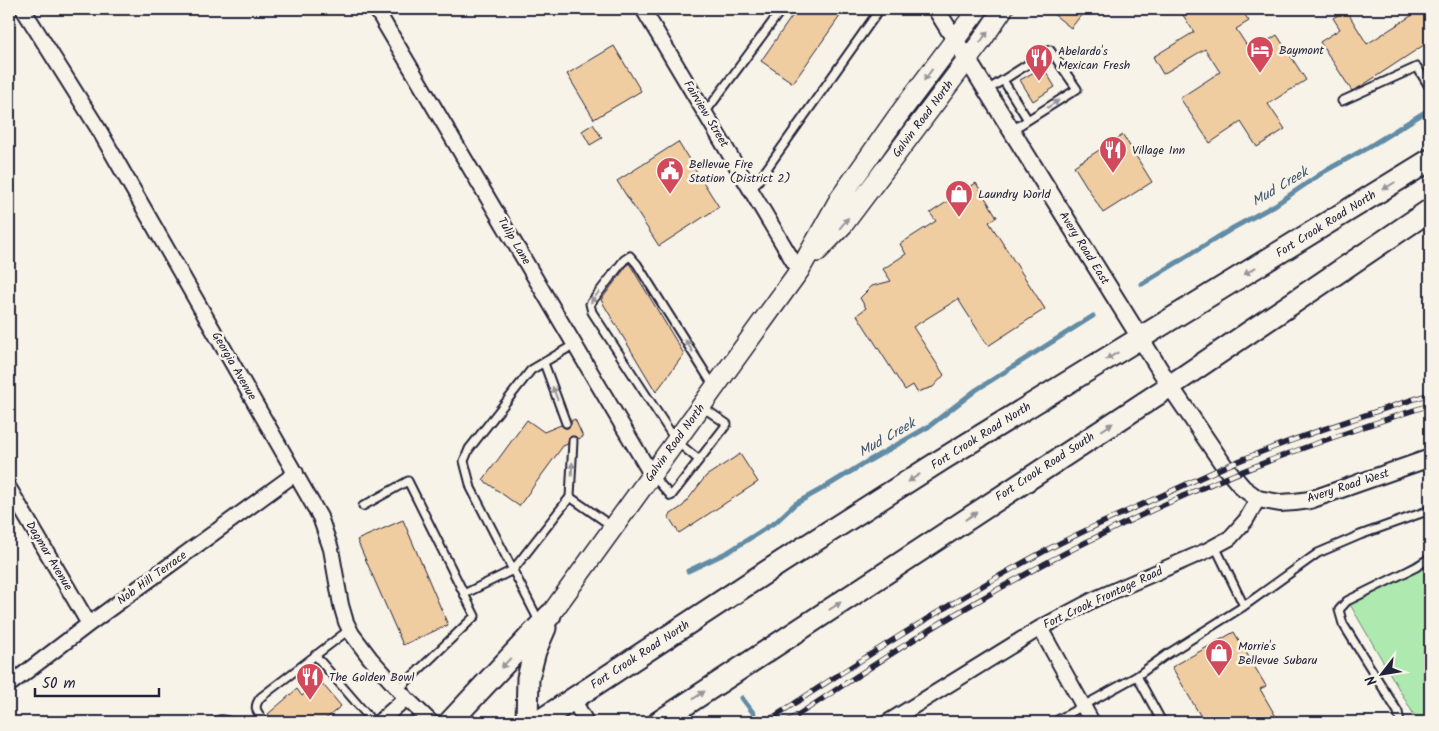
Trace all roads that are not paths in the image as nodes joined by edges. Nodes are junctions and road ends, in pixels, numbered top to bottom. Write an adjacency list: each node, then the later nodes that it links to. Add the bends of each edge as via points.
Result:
1 (23, 9): 33 (street, Georgia Avenue, via 99,130)
2 (376, 9): 23 (street, Tulip Lane)
3 (643, 9): 15 (street, Fairview Street)
4 (782, 9): 15 (lane)
5 (880, 9): 19 (lane)
6 (936, 9): 9 (street, Avery Road East)
7 (978, 9): 9 (main road, Galvin Road North)
8 (1003, 9): 10 (main road, Galvin Road North, one-way to 8)
9 (954, 39): 10 (street, Avery Road East); 21 (main road, Galvin Road North, one-way to 21, via 840,198)
10 (967, 59): 13 (street, Avery Road East); 21 (main road, Galvin Road North, one-way to 10, via 843,225)
11 (1003, 80): 13 (lane); 16 (lane); 16 (lane, one-way to 11, via 1076,89 1050,50)
12 (1430, 88): 14 (lane, via 1417,67)
13 (986, 90): 17 (street, Avery Road East)
14 (1342, 101)
15 (705, 113): 19 (street, Fairview Street)
16 (1028, 120): 17 (lane)
17 (1012, 130): 22 (street, Avery Road East)
18 (1430, 160): 22 (main road, Fort Crook Road North, one-way to 22)
19 (751, 191): 21 (street, Fairview Street)
20 (1430, 210): 25 (main road, Fort Crook Road South)
21 (799, 271): 26 (main road, Galvin Road North)
22 (1140, 338): 25 (street, Avery Road East); 54 (main road, Fort Crook Road North, one-way to 54, via 783,561)
23 (575, 344): 24 (lane); 34 (street, Tulip Lane)
24 (544, 362): 28 (lane, one-way to 24); 43 (lane, via 531,370 469,449 464,461 471,488)
25 (1170, 386): 37 (street, via 1225,467 1243,488); 66 (main road, Fort Crook Road South, one-way to 25)
26 (715, 387): 27 (main road, Galvin Road North); 30 (lane, one-way to 30, via 637,264 630,256 624,260 590,304 592,312)
27 (701, 406): 30 (main road, Galvin Road North); 32 (lane, via 727,424)
28 (566, 423)
29 (573, 441): 36 (lane, one-way to 29)
30 (676, 441): 32 (lane); 34 (main road, Galvin Road North)
31 (1430, 458): 37 (street, Avery Road West, via 1310,500 1280,503)
32 (699, 460): 34 (lane, via 672,496)
33 (296, 473): 47 (street, Nob Hill Terrace); 49 (street, Georgia Avenue, via 325,530 341,605)
34 (652, 474): 40 (main road, Galvin Road North)
35 (9, 488): 47 (street, Dagmar Avenue)
36 (570, 497): 40 (lane); 43 (lane)
37 (1258, 499): 41 (street, Fort Crook Frontage Road, via 1230,538)
38 (363, 506): 44 (lane, via 408,481)
39 (1430, 510): 45 (lane, via 1318,554)
40 (614, 527): 46 (main road, Galvin Road North)
41 (1215, 546): 45 (lane); 48 (street, Fort Crook Frontage Road, via 1095,599)
42 (1430, 558): 71 (lane, via 1347,601 1339,610 1343,624 1398,712)
43 (513, 570): 44 (lane); 46 (lane)
44 (464, 594): 53 (lane, via 475,616)
45 (1244, 606): 51 (lane)
46 (546, 620): 62 (main road, one-way to 62); 63 (main road, via 528,678)
47 (89, 624): 52 (street, Nob Hill Terrace)
48 (1040, 628): 55 (street); 67 (street, Fort Crook Frontage Road)
49 (350, 629): 50 (lane); 53 (street, Georgia Avenue)
50 (315, 655): 58 (lane, via 256,703); 59 (lane)
51 (1137, 676): 55 (lane); 70 (lane)
52 (9, 685)
53 (402, 693): 60 (street); 61 (street, Georgia Avenue)
54 (573, 699): 64 (main road, Fort Crook Road North); 65 (street)
55 (1084, 707): 68 (lane); 69 (street)
56 (215, 722): 57 (lane, via 224,719)
57 (231, 722)
58 (265, 722)
59 (373, 722)
60 (379, 722)
61 (431, 722)
62 (450, 722)
63 (527, 722)
64 (538, 722)
65 (586, 722)
66 (659, 722)
67 (888, 722)
68 (1054, 722)
69 (1092, 722)
70 (1162, 722)
71 (1400, 722)

